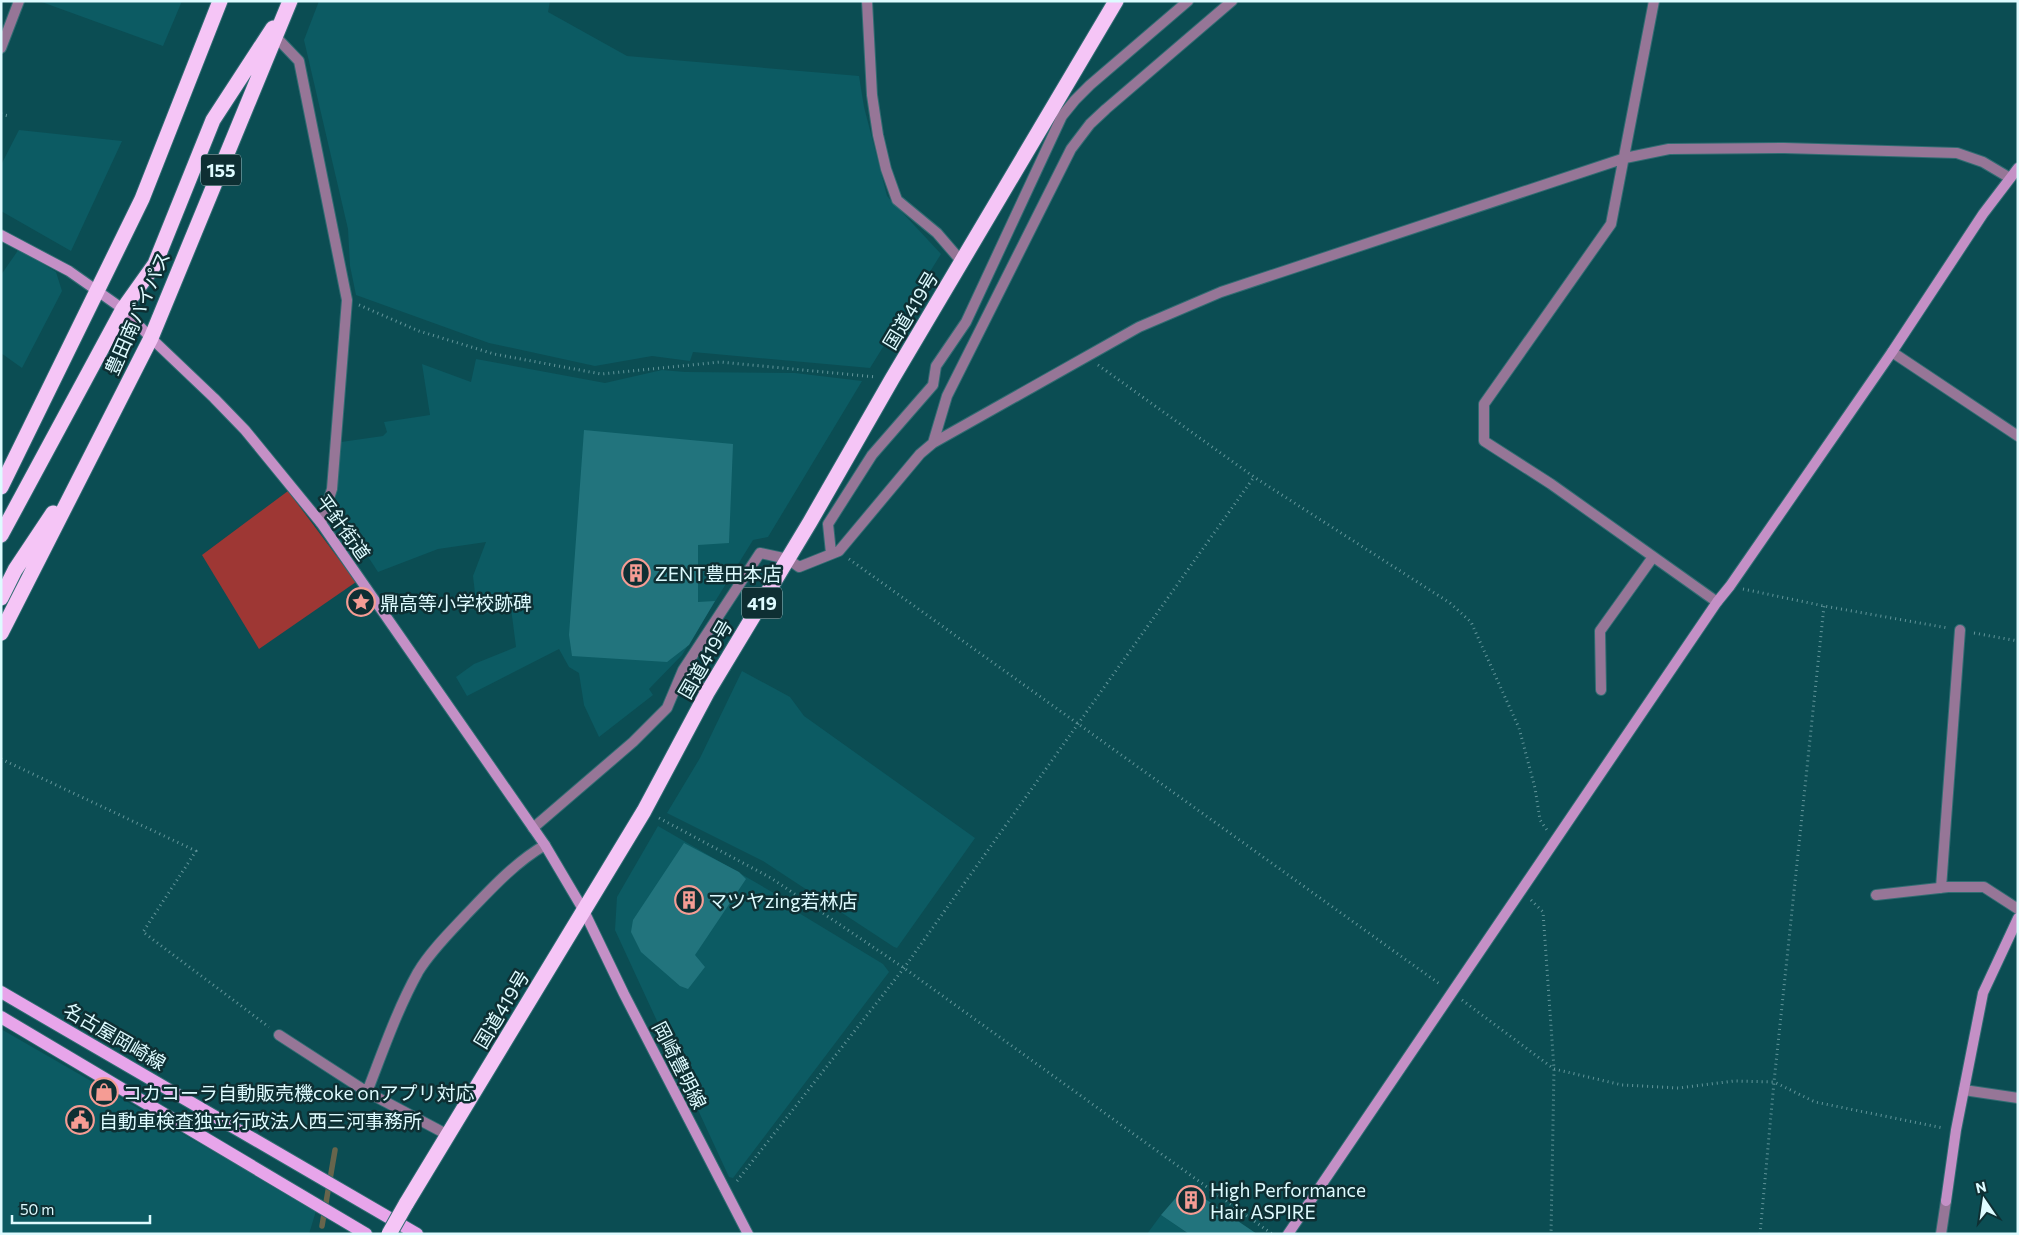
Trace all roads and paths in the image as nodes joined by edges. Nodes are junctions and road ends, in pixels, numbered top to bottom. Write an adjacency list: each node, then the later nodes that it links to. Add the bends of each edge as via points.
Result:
1 (19, 1): 10 (street)
2 (220, 1): 18 (highway, via 142,199)
3 (867, 1): 17 (street, via 872,95 889,177 898,200 937,233)
4 (1116, 1): 17 (highway, 国道419号 / 419)
5 (1188, 1): 32 (street, via 1090,85 1062,116 966,322 936,366 933,385 872,456 828,524)
6 (1232, 1): 26 (street, via 1106,109 1071,149 947,396)
7 (1654, 1): 13 (street)
8 (290, 2): 9 (highway, 豊田南バイパス / 155); 20 (highway, via 213,120 155,264)
9 (276, 37): 19 (street, via 299,61); 21 (highway, 豊田南バイパス / 155)
10 (1, 48)
11 (1, 114): 12 (path)
12 (9, 116)
13 (1625, 158): 15 (street, via 1669,148 1957,153 1983,162); 23 (street, via 1222,292 1139,327); 33 (street, via 1612,224 1484,404 1484,441)
14 (2018, 168): 15 (street)
15 (2010, 178): 22 (street)
16 (1, 235): 18 (street, 平針街道)
17 (962, 262): 24 (highway, 国道419号 / 419)
18 (98, 291): 20 (street, 平針街道); 29 (highway)
19 (347, 300): 24 (path, via 419,331 494,354 601,374 720,362); 30 (street, via 332,489)
20 (124, 309): 21 (street, 平針街道); 31 (highway)
21 (151, 338): 27 (highway, 豊田南バイパス / 155); 30 (street, 平針街道, via 238,424)
22 (1892, 352): 25 (street); 35 (street)
23 (1085, 356): 26 (street); 28 (path)
24 (892, 379): 34 (highway, 国道419号 / 419)
25 (2018, 436)
26 (933, 443): 32 (street)
27 (93, 451): 36 (highway, via 15,570); 40 (highway, 豊田南バイパス / 155)
28 (1254, 476): 45 (path); 49 (path, via 1450,603 1471,622 1519,728 1540,820)
29 (1, 487)
30 (321, 523): 48 (street, 平針街道)
31 (1, 535)
32 (835, 552): 34 (street, via 799,567); 45 (path)
33 (1653, 557): 37 (street); 43 (street, via 1600,631)
34 (788, 559): 42 (street, via 760,553); 44 (highway, 国道419号 / 419)
35 (1730, 586): 37 (street); 38 (path)
36 (1, 598)
37 (1717, 602): 49 (street)
38 (1824, 606): 39 (path); 63 (path)
39 (1960, 630): 41 (path); 51 (street)
40 (1, 633)
41 (2018, 641)
42 (683, 670): 44 (street); 48 (street, via 667,708 633,742)
43 (1601, 690)
44 (707, 693): 47 (highway, 国道419号 / 419)
45 (1078, 723): 57 (path); 59 (path)
46 (1, 759): 61 (path, via 196,851 143,932)
47 (644, 811): 55 (highway, 国道419号 / 419); 57 (path, via 771,878)
48 (533, 828): 50 (street, 平針街道)
49 (1554, 842): 52 (street)
50 (545, 845): 55 (street, 平針街道); 65 (street, via 490,890 447,935 420,970 400,1008)
51 (1941, 888): 53 (street); 54 (street, via 1984,888)
52 (1522, 890): 59 (street); 62 (path, via 1543,912)
53 (1876, 895)
54 (2018, 909)
55 (584, 911): 68 (highway, 国道419号 / 419); 69 (street, 岡崎豊明線)
56 (2018, 918): 64 (street, via 1983,993)
57 (904, 968): 69 (path); 74 (path)
58 (1, 992): 72 (main road, 名古屋岡崎線)
59 (1451, 992): 62 (path); 75 (street)
60 (1, 1017): 70 (main road)
61 (280, 1035): 65 (street)
62 (1554, 1068): 63 (path, via 1622,1085 1679,1088 1734,1081); 76 (path)
63 (1774, 1082): 67 (path, via 1815,1102); 77 (path)
64 (1964, 1090): 66 (street); 67 (street)
65 (367, 1092): 68 (street)
66 (2018, 1098)
67 (1956, 1130): 78 (street)
68 (448, 1136): 71 (highway, 国道419号 / 419, bridge)
69 (727, 1193): 73 (street, 岡崎豊明線)
70 (366, 1234)
71 (389, 1234)
72 (417, 1234)
73 (748, 1234)
74 (1272, 1234)
75 (1288, 1234)
76 (1551, 1234)
77 (1760, 1234)
78 (1941, 1234)

